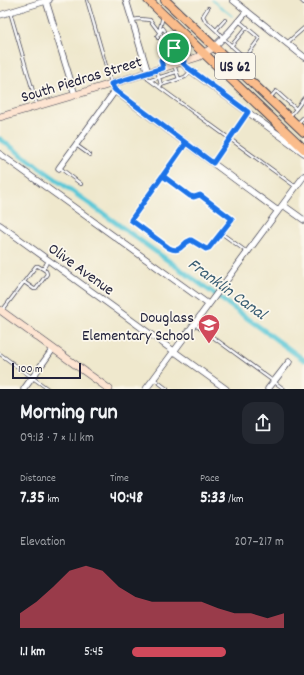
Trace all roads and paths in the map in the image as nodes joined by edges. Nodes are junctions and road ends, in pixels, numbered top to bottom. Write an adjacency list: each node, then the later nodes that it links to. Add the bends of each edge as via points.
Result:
1 (48, 0): 8 (street); 50 (street)
2 (87, 0): 49 (lane)
3 (126, 0): 15 (street)
4 (148, 0): 13 (main road, US 62)
5 (165, 0): 32 (main road, US 62)
6 (233, 0): 11 (street)
7 (301, 0): 9 (lane)
8 (30, 3): 12 (street)
9 (304, 3)
10 (208, 8): 20 (lane, via 203,16)
11 (247, 11): 17 (street, South Piedras Street); 27 (street)
12 (10, 12): 14 (street); 53 (lane)
13 (163, 14): 22 (lane); 23 (main road, US 62)
14 (0, 15)
15 (132, 20): 22 (lane, via 150,20); 44 (street)
16 (225, 20): 20 (lane)
17 (239, 20): 18 (lane); 25 (street, South Piedras Street)
18 (247, 27): 30 (lane); 37 (lane, via 259,39)
19 (304, 28): 27 (lane)
20 (216, 30): 25 (lane)
21 (165, 31): 22 (lane, via 163,28)
22 (160, 33): 24 (lane, via 156,36)
23 (187, 36): 29 (lane); 35 (main road, US 62)
24 (158, 38)
25 (223, 38): 30 (lane); 32 (street, South Piedras Street)
26 (174, 40): 29 (lane)
27 (287, 43): 36 (street)
28 (170, 44): 33 (lane)
29 (178, 44): 33 (lane)
30 (231, 46): 37 (lane)
31 (167, 47): 34 (lane)
32 (214, 47): 35 (main road, South Piedras Street); 42 (main road, US 62)
33 (174, 48): 34 (lane); 38 (lane)
34 (171, 51): 40 (lane, via 161,60)
35 (204, 54): 38 (main road, South Piedras Street); 64 (main road, US 62)
36 (304, 57)
37 (245, 58): 42 (lane, via 246,62)
38 (183, 62): 39 (main road, South Piedras Street); 41 (street)
39 (174, 65): 40 (main road, South Piedras Street); 43 (lane)
40 (160, 69): 44 (main road, South Piedras Street); 45 (lane)
41 (191, 70): 47 (lane, via 186,77); 55 (street)
42 (239, 70): 51 (main road, US 62)
43 (176, 72): 45 (lane); 47 (lane)
44 (147, 73): 46 (lane, via 148,79); 49 (main road, South Piedras Street)
45 (159, 78): 46 (lane); 48 (lane)
46 (151, 80): 48 (lane)
47 (179, 80): 48 (lane)
48 (161, 86): 61 (lane)
49 (113, 87): 50 (main road, South Piedras Street); 62 (street); 63 (street)
50 (75, 95): 53 (main road, South Piedras Street)
51 (269, 98): 54 (lane, via 276,91); 58 (main road, US 62)
52 (304, 98): 54 (lane)
53 (37, 106): 56 (main road, South Piedras Street)
54 (296, 109): 58 (lane)
55 (248, 112): 61 (lane); 65 (street)
56 (0, 116)
57 (304, 117): 59 (lane)
58 (289, 118): 59 (main road, US 62)
59 (296, 125): 60 (main road, US 62)
60 (304, 132)
61 (230, 138): 68 (lane); 73 (lane)
62 (186, 143): 68 (street); 70 (lane)
63 (76, 145): 67 (lane); 69 (street)
64 (304, 149)
65 (304, 153)
66 (0, 154): 83 (street)
67 (90, 155)
68 (213, 163): 75 (street)
69 (59, 168): 72 (lane)
70 (163, 176): 78 (lane, via 190,196 200,195 232,219); 78 (lane, via 131,220 174,250 191,240 206,249 209,248)
71 (304, 176): 73 (street)
72 (82, 184)
73 (296, 187): 74 (street)
74 (283, 205): 75 (street); 76 (street)
75 (278, 211): 79 (street)
76 (304, 220)
77 (0, 225): 80 (street, Olive Avenue)
78 (221, 233): 79 (lane)
79 (248, 253): 83 (street)
80 (49, 261): 81 (lane); 87 (street, Olive Avenue)
81 (43, 269): 82 (lane, via 36,266); 82 (lane, via 47,274 36,289)
82 (24, 282): 84 (lane)
83 (210, 302): 85 (street)
84 (1, 311): 86 (main road)
85 (194, 324): 87 (street); 92 (lane)
86 (53, 349): 90 (street); 95 (main road)
87 (174, 351): 91 (street); 98 (street, Olive Avenue)
88 (0, 354): 90 (lane)
89 (289, 362): 92 (street)
90 (32, 377): 93 (street); 94 (lane)
91 (154, 379): 96 (street); 97 (lane)
92 (274, 382): 99 (street); 100 (lane)
93 (24, 389)
94 (48, 389)
95 (109, 389)
96 (146, 389)
97 (167, 389)
98 (226, 389)
99 (268, 389)
100 (284, 389)

